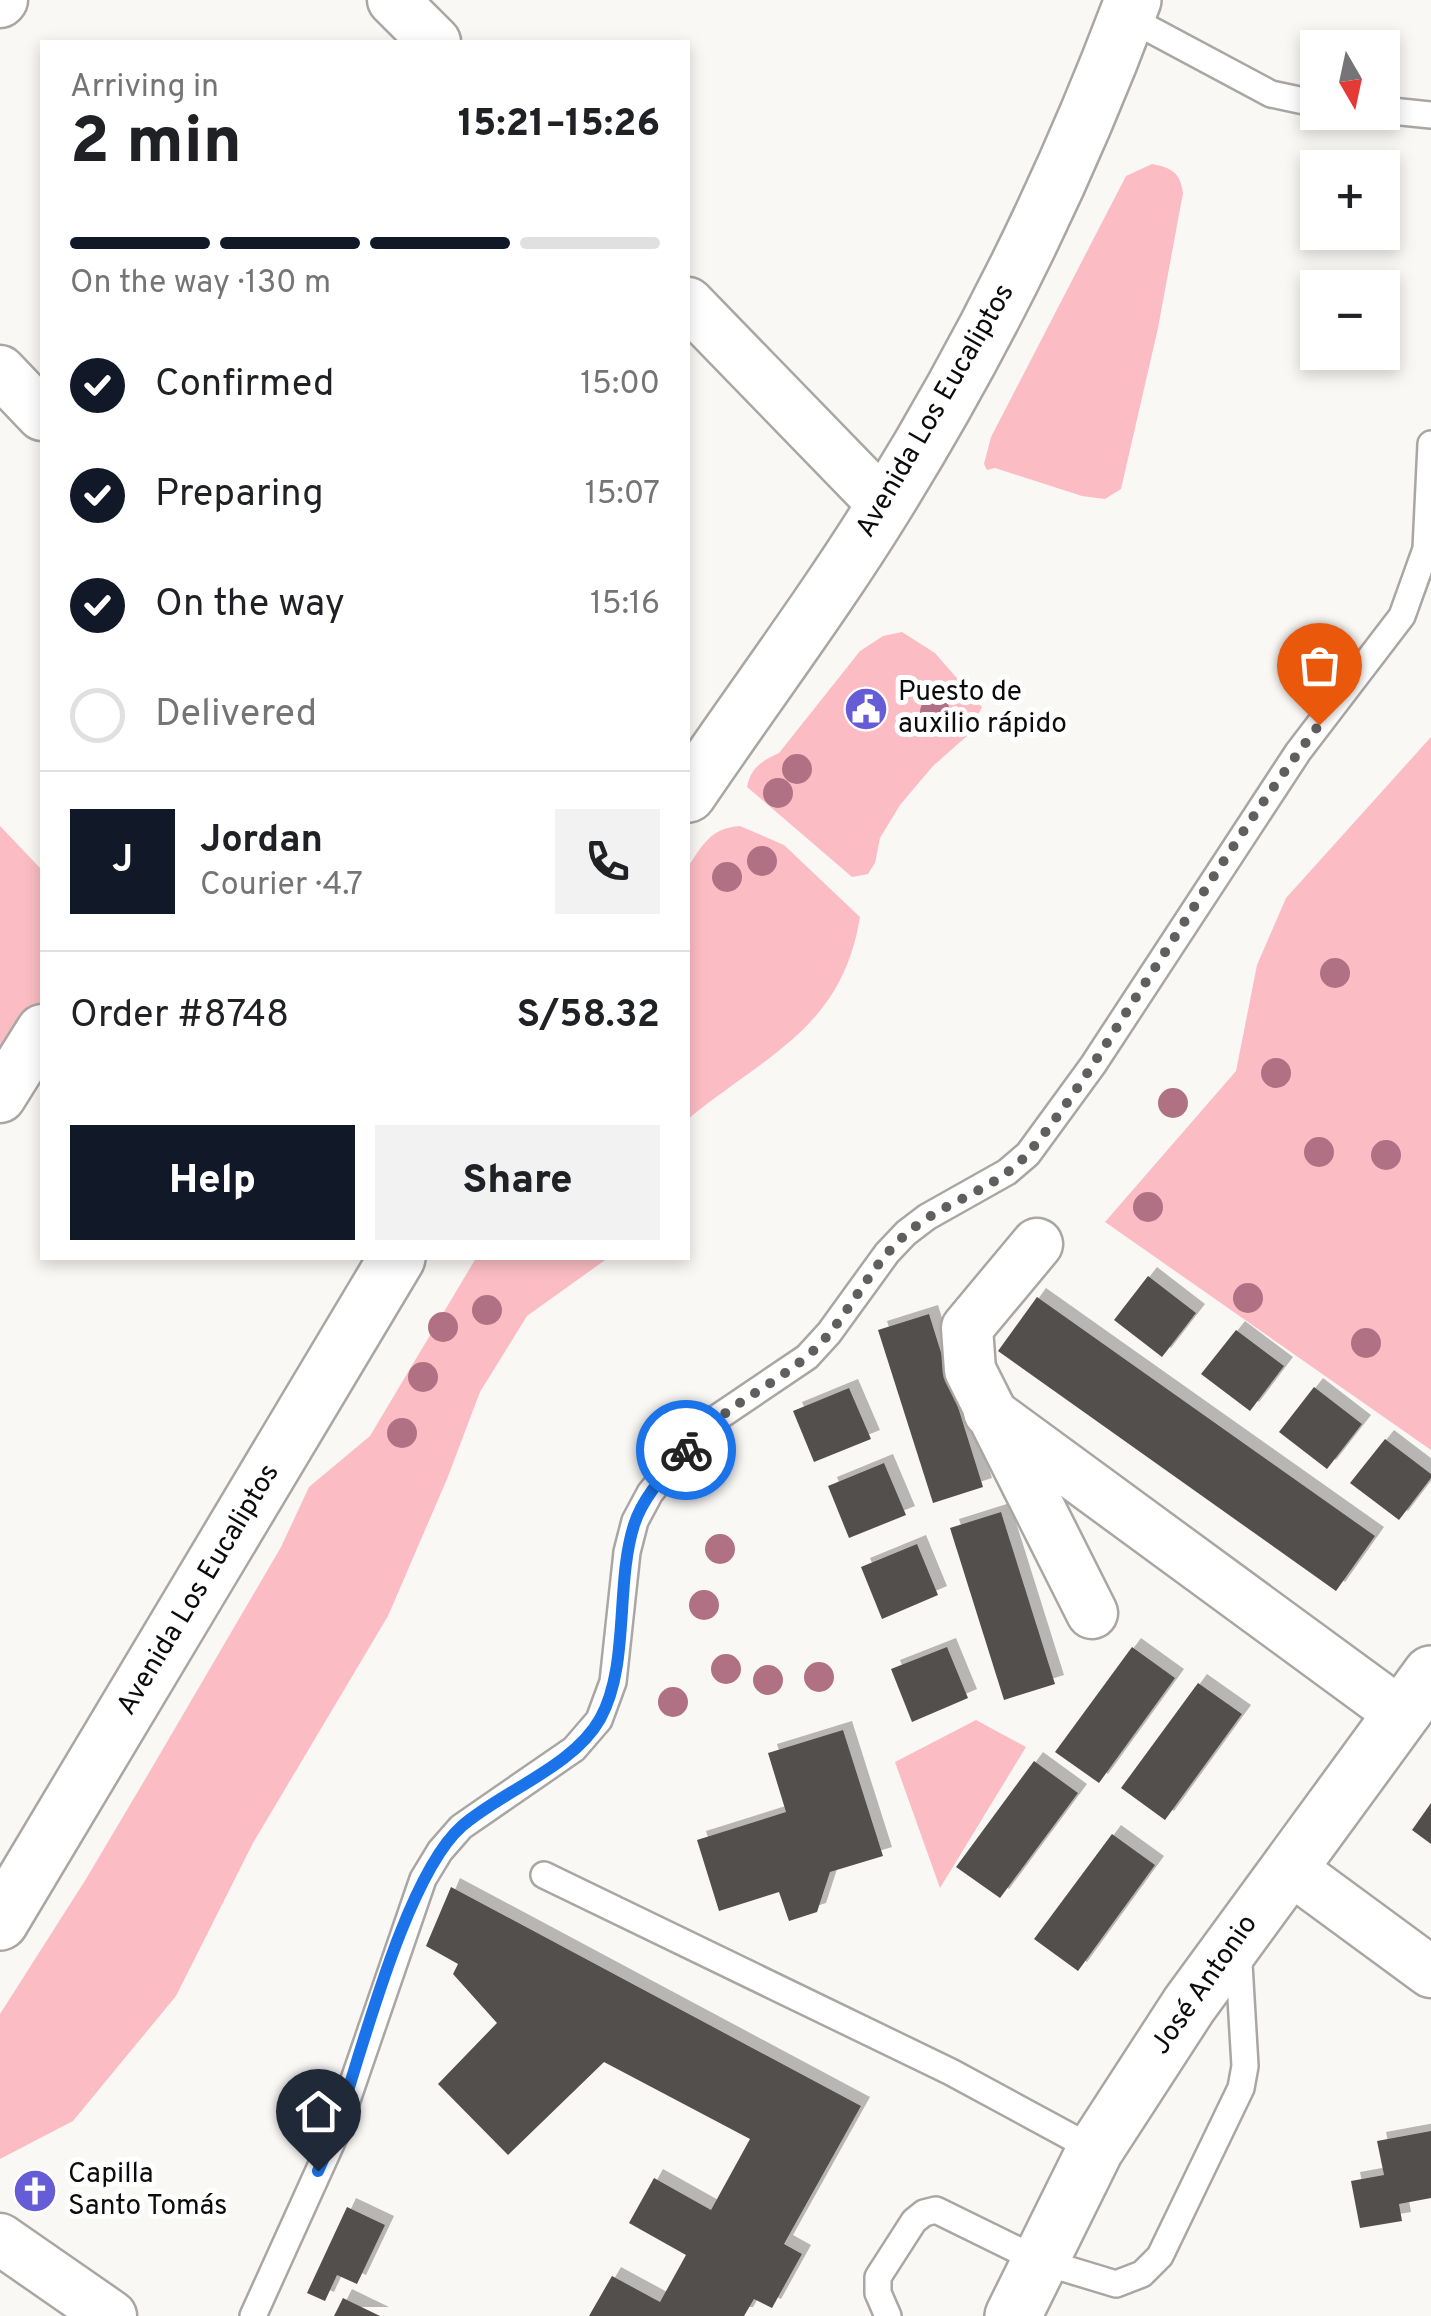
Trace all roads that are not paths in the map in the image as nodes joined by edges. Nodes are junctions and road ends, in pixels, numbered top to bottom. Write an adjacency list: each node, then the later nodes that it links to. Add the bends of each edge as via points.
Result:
1 (394, 0): 3 (street)
2 (1130, 8): 4 (lane, via 1271,94); 11 (street, Avenida Los Eucaliptos, via 1008,290)
3 (433, 40)
4 (1300, 100)
5 (1400, 112): 6 (lane)
6 (1431, 115)
7 (690, 305): 11 (street)
8 (0, 371): 9 (street)
9 (40, 413)
10 (1431, 444): 30 (lane, via 1426,549 1402,616 1298,752 1028,1154 906,1233 806,1358 705,1426 650,1493 627,1552 613,1682 599,1720 574,1749 461,1826 423,1879 334,2135)
11 (884, 506): 12 (street, Avenida Los Eucaliptos)
12 (690, 791)
13 (40, 1033): 14 (street)
14 (0, 1097)
15 (1037, 1244): 17 (street, via 966,1328 970,1370)
16 (397, 1260): 22 (street, Avenida Los Eucaliptos)
17 (988, 1412): 18 (street); 19 (street)
18 (1092, 1613)
19 (1416, 1694): 20 (street, José Antonio)
20 (1288, 1867): 23 (street, José Antonio); 24 (street)
21 (544, 1875): 25 (lane, via 952,2072)
22 (0, 1922)
23 (1237, 1938): 25 (street, José Antonio); 27 (lane, via 1246,2066 1241,2088 1160,2256 1142,2274 1116,2284)
24 (1431, 1972)
25 (1095, 2150): 27 (street, José Antonio)
26 (0, 2239): 29 (street)
27 (1040, 2260): 28 (lane, via 936,2210 924,2213 878,2277); 31 (street, José Antonio)
28 (878, 2313)
29 (111, 2316)
30 (254, 2316)
31 (1013, 2316)

